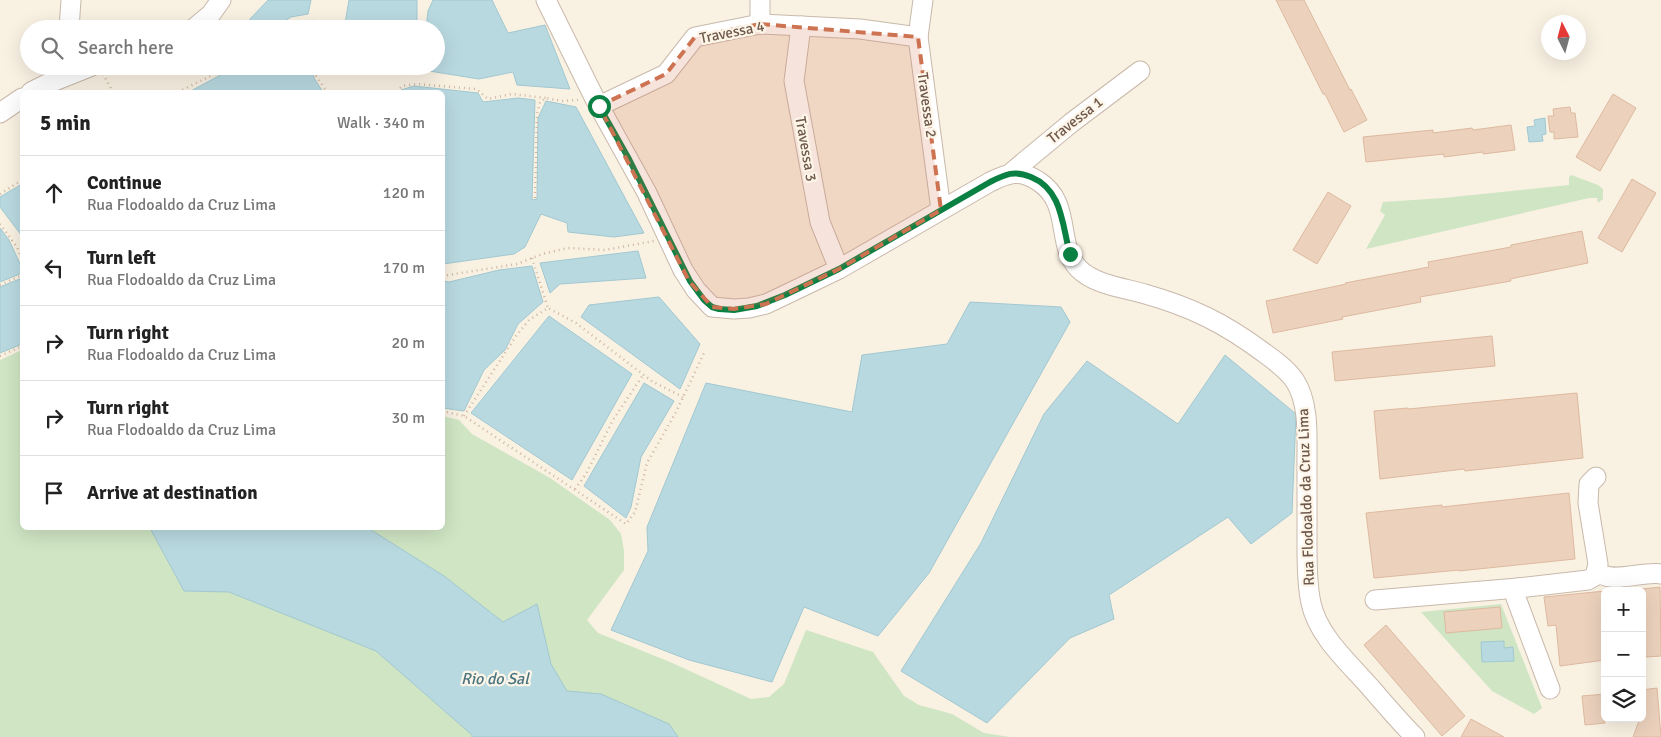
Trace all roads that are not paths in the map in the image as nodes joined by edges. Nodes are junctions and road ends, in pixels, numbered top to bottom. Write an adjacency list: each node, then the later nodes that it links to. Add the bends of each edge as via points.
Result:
1 (71, 0): 6 (street)
2 (221, 0): 7 (street)
3 (546, 0): 15 (street)
4 (760, 0): 8 (street)
5 (923, 0): 10 (street, Travessa 2)
6 (70, 20)
7 (204, 20)
8 (760, 24): 9 (street, Travessa 4); 15 (street, Travessa 4, via 695,37 666,74)
9 (801, 26): 10 (street, Travessa 4, via 860,29); 19 (street, Travessa 3, via 794,81 820,222)
10 (918, 37): 18 (street, Travessa 2)
11 (1140, 71): 17 (street, Travessa 1)
12 (62, 75): 13 (street)
13 (35, 90)
14 (20, 99): 16 (street)
15 (597, 103): 19 (street, via 690,281 712,307 749,308 766,304)
16 (0, 113)
17 (1012, 172): 18 (street); 26 (street, Rua Flodoaldo da Cruz Lima, via 1035,179 1052,192 1061,213 1070,254 1082,272 1103,282 1198,312 1260,350 1285,370 1296,384 1305,411 1307,572 1315,615 1335,648)
18 (941, 210): 19 (street)
19 (839, 269)
20 (1596, 477): 21 (street, via 1589,484 1588,503)
21 (1597, 570): 22 (street, via 1606,577); 23 (street, via 1595,576 1588,580)
22 (1661, 574)
23 (1518, 588): 24 (street); 25 (street, via 1516,598)
24 (1375, 600)
25 (1550, 689)
26 (1415, 737)

